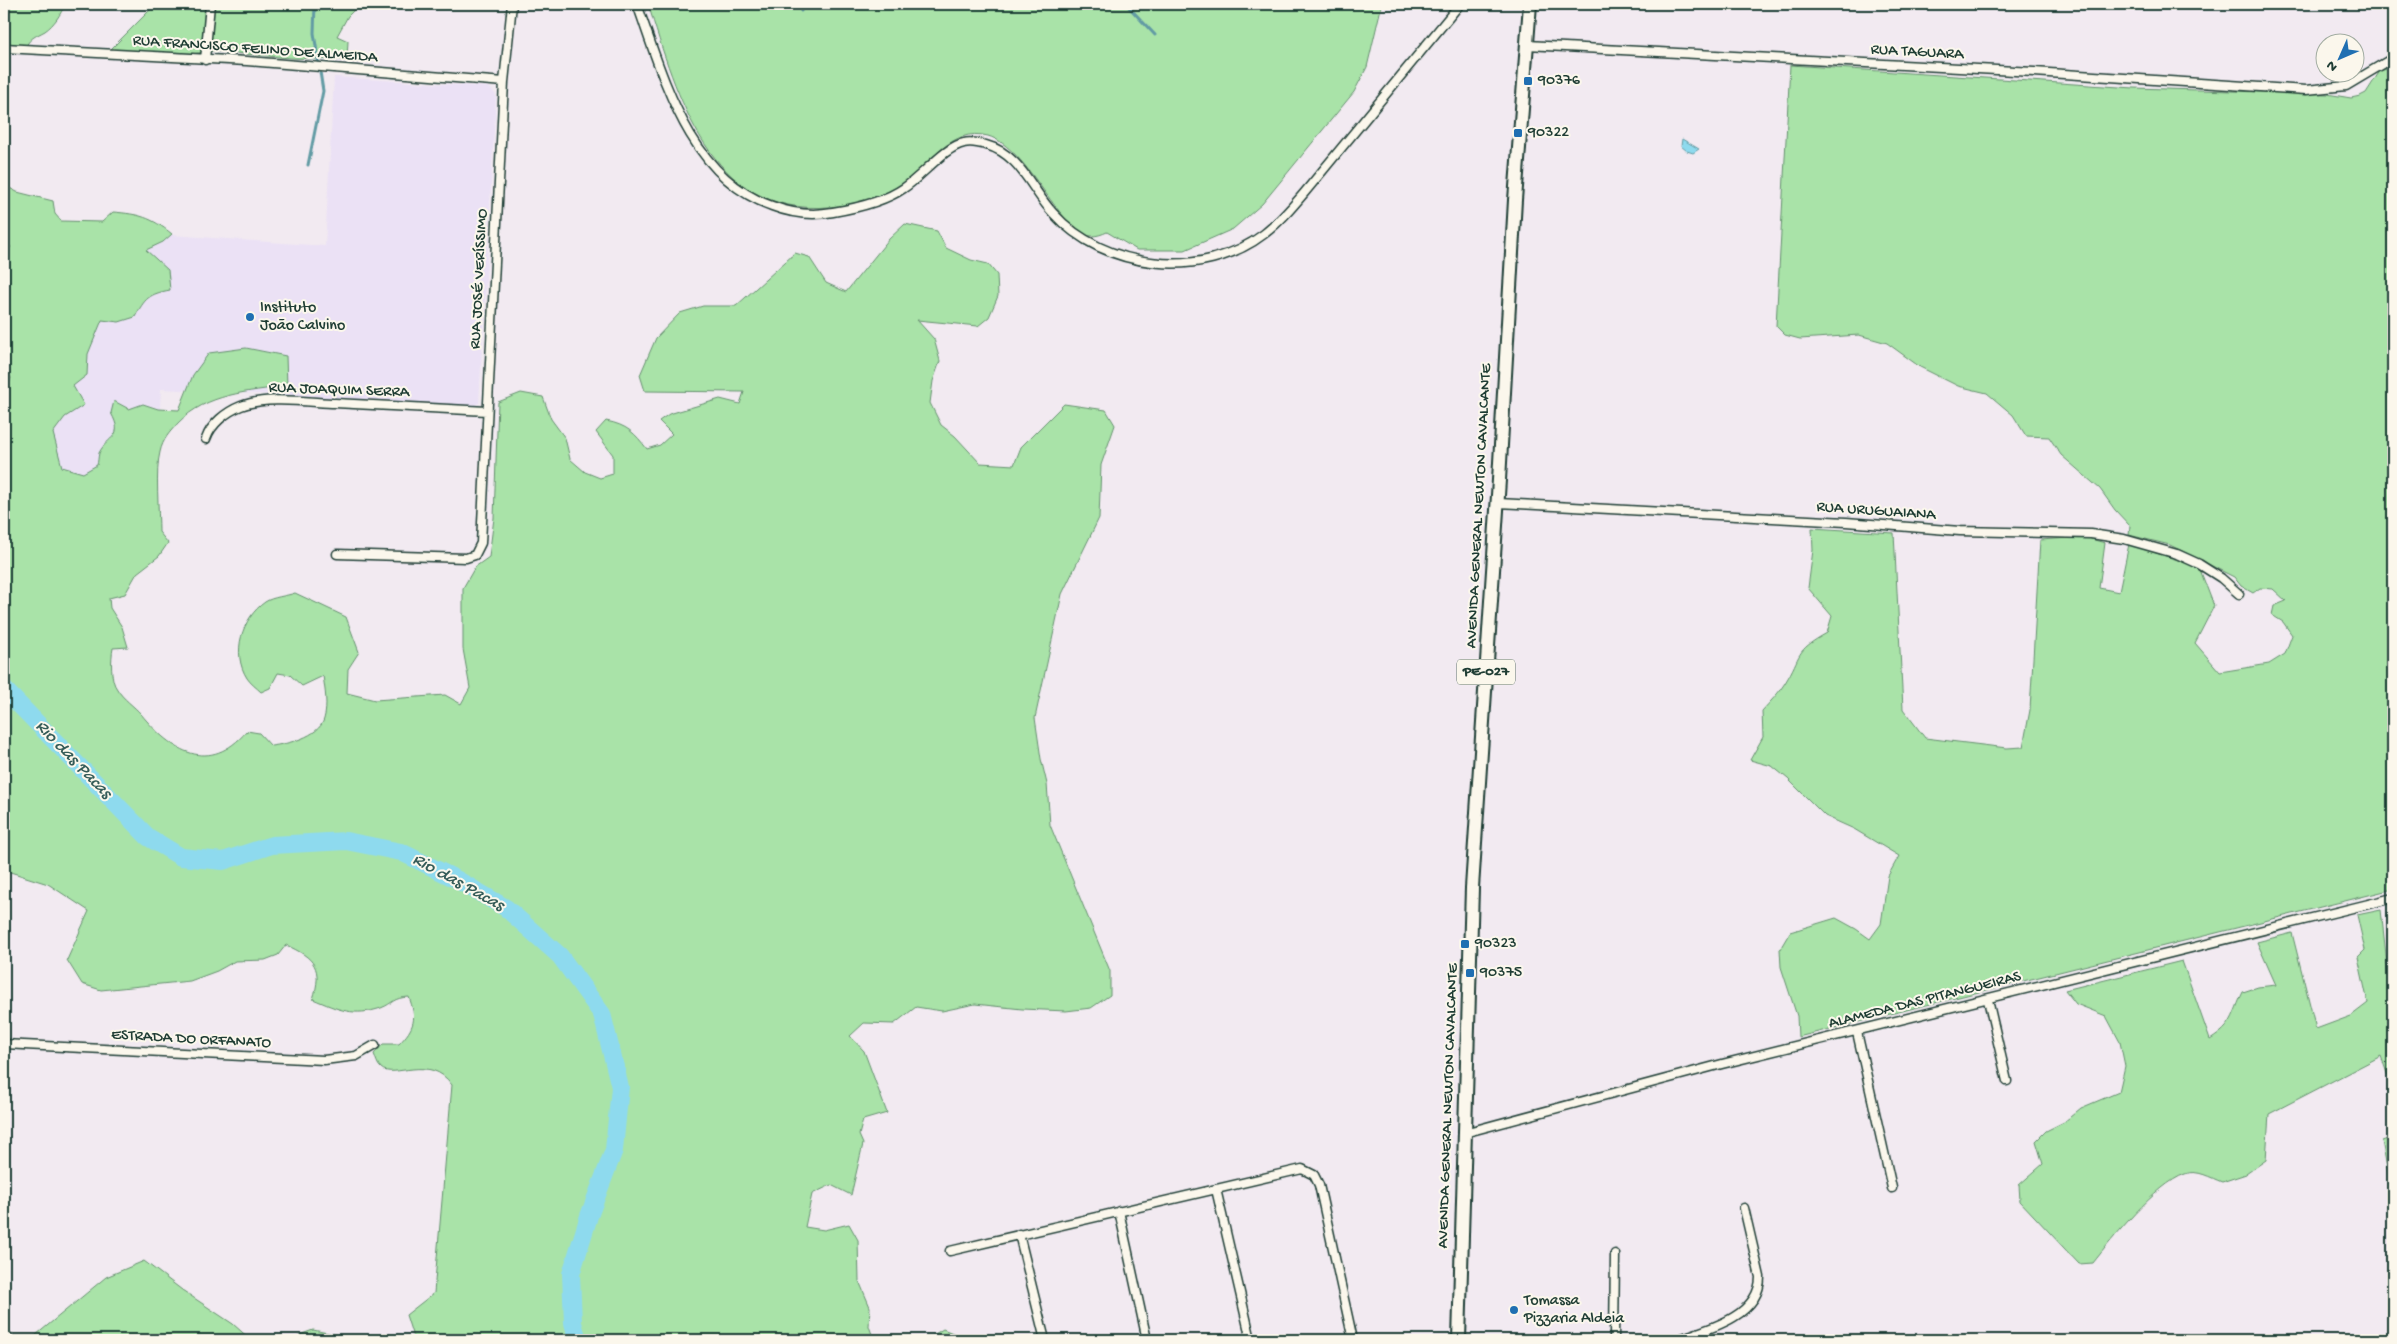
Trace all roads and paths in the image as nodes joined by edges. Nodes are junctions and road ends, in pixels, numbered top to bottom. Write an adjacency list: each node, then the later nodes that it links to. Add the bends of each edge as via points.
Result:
1 (210, 4): 9 (street)
2 (512, 4): 10 (street, RUA JOSÉ VERÍSSIMO)
3 (637, 4): 4 (street, via 657,64 700,149 729,182 753,200 802,214 856,208 902,190 963,142 978,143 1002,152 1018,164 1051,212 1067,228 1090,242 1110,252 1140,260 1195,263 1218,258 1263,234 1288,212)
4 (1460, 4)
5 (1530, 4): 6 (main road, AVENIDA GENERAL NEWTON CAVALCANTE / PE-027)
6 (1527, 45): 8 (street, RUA TAGUARA, via 2306,90 2346,86); 13 (main road, AVENIDA GENERAL NEWTON CAVALCANTE / PE-027, via 1514,209)
7 (4, 48): 9 (street, RUA FRANCISCO FELINO DE ALMEIDA)
8 (2393, 58)
9 (205, 60): 10 (street, RUA FRANCISCO FELINO DE ALMEIDA)
10 (504, 82): 11 (street, RUA JOSÉ VERÍSSIMO)
11 (487, 411): 12 (street, RUA JOAQUIM SERRA, via 256,402 240,406 218,420); 14 (street, RUA JOSÉ VERÍSSIMO, via 482,536 475,555 460,558)
12 (206, 439)
13 (1498, 503): 15 (street, RUA URUGUAIANA, via 1960,531 2091,534 2124,539 2176,554 2206,568); 22 (main road, AVENIDA GENERAL NEWTON CAVALCANTE / PE-027, via 1472,888)
14 (337, 554)
15 (2238, 594)
16 (2393, 898): 17 (street, ALAMEDA DAS PITANGUEIRAS)
17 (1988, 1000): 18 (street, ALAMEDA DAS PITANGUEIRAS); 21 (street)
18 (1857, 1032): 22 (street, ALAMEDA DAS PITANGUEIRAS); 23 (street)
19 (4, 1044): 20 (street, ESTRADA DO ORFANATO, via 324,1060 356,1056)
20 (375, 1045)
21 (2007, 1081)
22 (1464, 1132): 36 (main road, AVENIDA GENERAL NEWTON CAVALCANTE / PE-027)
23 (1892, 1188)
24 (1216, 1189): 26 (street); 34 (street); 35 (street, via 1298,1170 1314,1175 1319,1185)
25 (1744, 1208): 38 (street, via 1760,1277 1755,1297 1724,1323)
26 (1119, 1210): 27 (street); 33 (street)
27 (1019, 1234): 28 (street); 32 (street)
28 (950, 1251)
29 (1615, 1254): 37 (street)
30 (4, 1333): 31 (street)
31 (10, 1340)
32 (1045, 1340)
33 (1147, 1340)
34 (1251, 1340)
35 (1353, 1340)
36 (1459, 1340)
37 (1614, 1340)
38 (1676, 1340)

